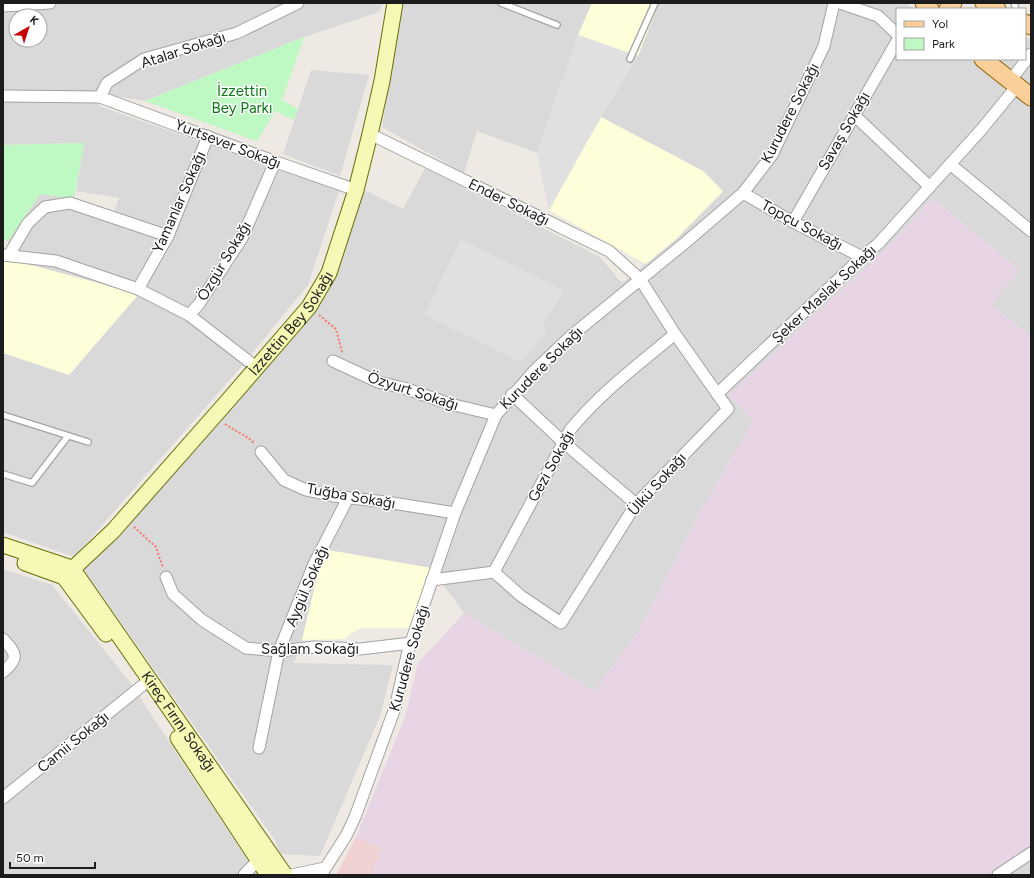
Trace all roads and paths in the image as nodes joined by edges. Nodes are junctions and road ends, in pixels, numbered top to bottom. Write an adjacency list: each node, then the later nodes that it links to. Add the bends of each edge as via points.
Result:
1 (50, 3): 9 (street)
2 (298, 3): 19 (street, Atalar Sokağı, via 237,32 144,59 107,83)
3 (395, 3): 22 (main road, İzzettin Bey Sokağı)
4 (501, 3): 11 (lane)
5 (655, 3): 15 (lane)
6 (834, 3): 28 (street, Kurudere Sokağı, via 824,46 772,155)
7 (840, 3): 12 (street, via 878,16)
8 (984, 3): 10 (main road)
9 (3, 6)
10 (995, 8)
11 (557, 25)
12 (896, 33)
13 (896, 43): 21 (street, Savaş Sokağı)
14 (1031, 54): 17 (street, Şeker Maslak Sokağı)
15 (630, 59)
16 (984, 60): 17 (main road)
17 (1014, 84): 20 (main road); 25 (street, Şeker Maslak Sokağı)
18 (3, 96): 19 (street)
19 (100, 97): 23 (street, Yurtsever Sokağı)
20 (1031, 97)
21 (854, 115): 26 (street); 29 (street, Savaş Sokağı)
22 (370, 134): 27 (main road, İzzettin Bey Sokağı); 34 (street, Ender Sokağı, via 609,251)
23 (208, 136): 24 (street, Yurtsever Sokağı); 31 (street, Yamanlar Sokağı)
24 (275, 162): 27 (street, Yurtsever Sokağı); 37 (street, Özgür Sokağı, via 242,238)
25 (950, 164): 26 (street, Şeker Maslak Sokağı); 30 (street)
26 (930, 187): 33 (street, Şeker Maslak Sokağı, via 878,244)
27 (356, 190): 36 (main road, İzzettin Bey Sokağı, via 329,273)
28 (743, 193): 29 (street, Topçu Sokağı); 34 (street, Kurudere Sokağı)
29 (793, 222): 33 (street, Topçu Sokağı)
30 (1031, 231)
31 (168, 236): 32 (street, via 70,203 45,207 28,223); 35 (street, Yamanlar Sokağı)
32 (6, 255): 35 (street, via 56,261)
33 (862, 257): 42 (street, Şeker Maslak Sokağı)
34 (640, 279): 38 (street); 41 (street, Kurudere Sokağı, via 580,328)
35 (138, 289): 37 (street)
36 (309, 307): 39 (path, via 336,329 342,352); 40 (main road, İzzettin Bey Sokağı)
37 (189, 315): 40 (street)
38 (676, 334): 42 (street); 47 (street, Gezi Sokağı, via 580,417)
39 (333, 361): 44 (street, Özyurt Sokağı, via 378,382)
40 (256, 367): 45 (main road, İzzettin Bey Sokağı)
41 (512, 394): 44 (street, Kurudere Sokağı); 47 (street)
42 (717, 394): 52 (street, Ülkü Sokağı, via 728,409)
43 (3, 415): 46 (lane)
44 (496, 415): 53 (street, Kurudere Sokağı)
45 (214, 416): 49 (path, via 246,436); 54 (main road, İzzettin Bey Sokağı)
46 (68, 436): 48 (lane); 50 (lane, via 32,483)
47 (562, 441): 52 (street); 58 (street, Gezi Sokağı)
48 (88, 442)
49 (261, 452): 51 (street, Tuğba Sokağı, via 284,480 306,490)
50 (3, 474)
51 (348, 498): 53 (street, Tuğba Sokağı); 63 (street, Aygül Sokağı, via 314,564)
52 (636, 504): 58 (street, Ülkü Sokağı, via 561,623 521,596)
53 (455, 513): 60 (street, Kurudere Sokağı)
54 (125, 518): 57 (main road, İzzettin Bey Sokağı); 59 (path, via 156,547)
55 (3, 545): 57 (main road)
56 (3, 555): 57 (main road)
57 (68, 572): 65 (main road, Kireç Fırını Sokağı); 74 (main road, Kireç Fırını Sokağı)
58 (494, 572): 60 (street)
59 (166, 577): 63 (street, Sağlam Sokağı, via 173,594 202,620 246,648)
60 (432, 580): 62 (street, Kurudere Sokağı)
61 (3, 639): 64 (street, via 14,651 15,659)
62 (410, 644): 63 (street, Sağlam Sokağı, via 360,649 315,647); 70 (street, Kurudere Sokağı, via 395,708 366,788 346,836)
63 (279, 651): 66 (street, Aygül Sokağı)
64 (3, 672)
65 (143, 685): 67 (street, Camii Sokağı); 69 (main road, Kireç Fırını Sokağı)
66 (258, 748)
67 (3, 798)
68 (1031, 853): 71 (street)
69 (258, 860): 72 (street); 73 (main road, Kireç Fırını Sokağı)
70 (323, 873): 75 (street)
71 (1007, 873)
72 (244, 875)
73 (268, 875)
74 (285, 875)
75 (291, 875)

